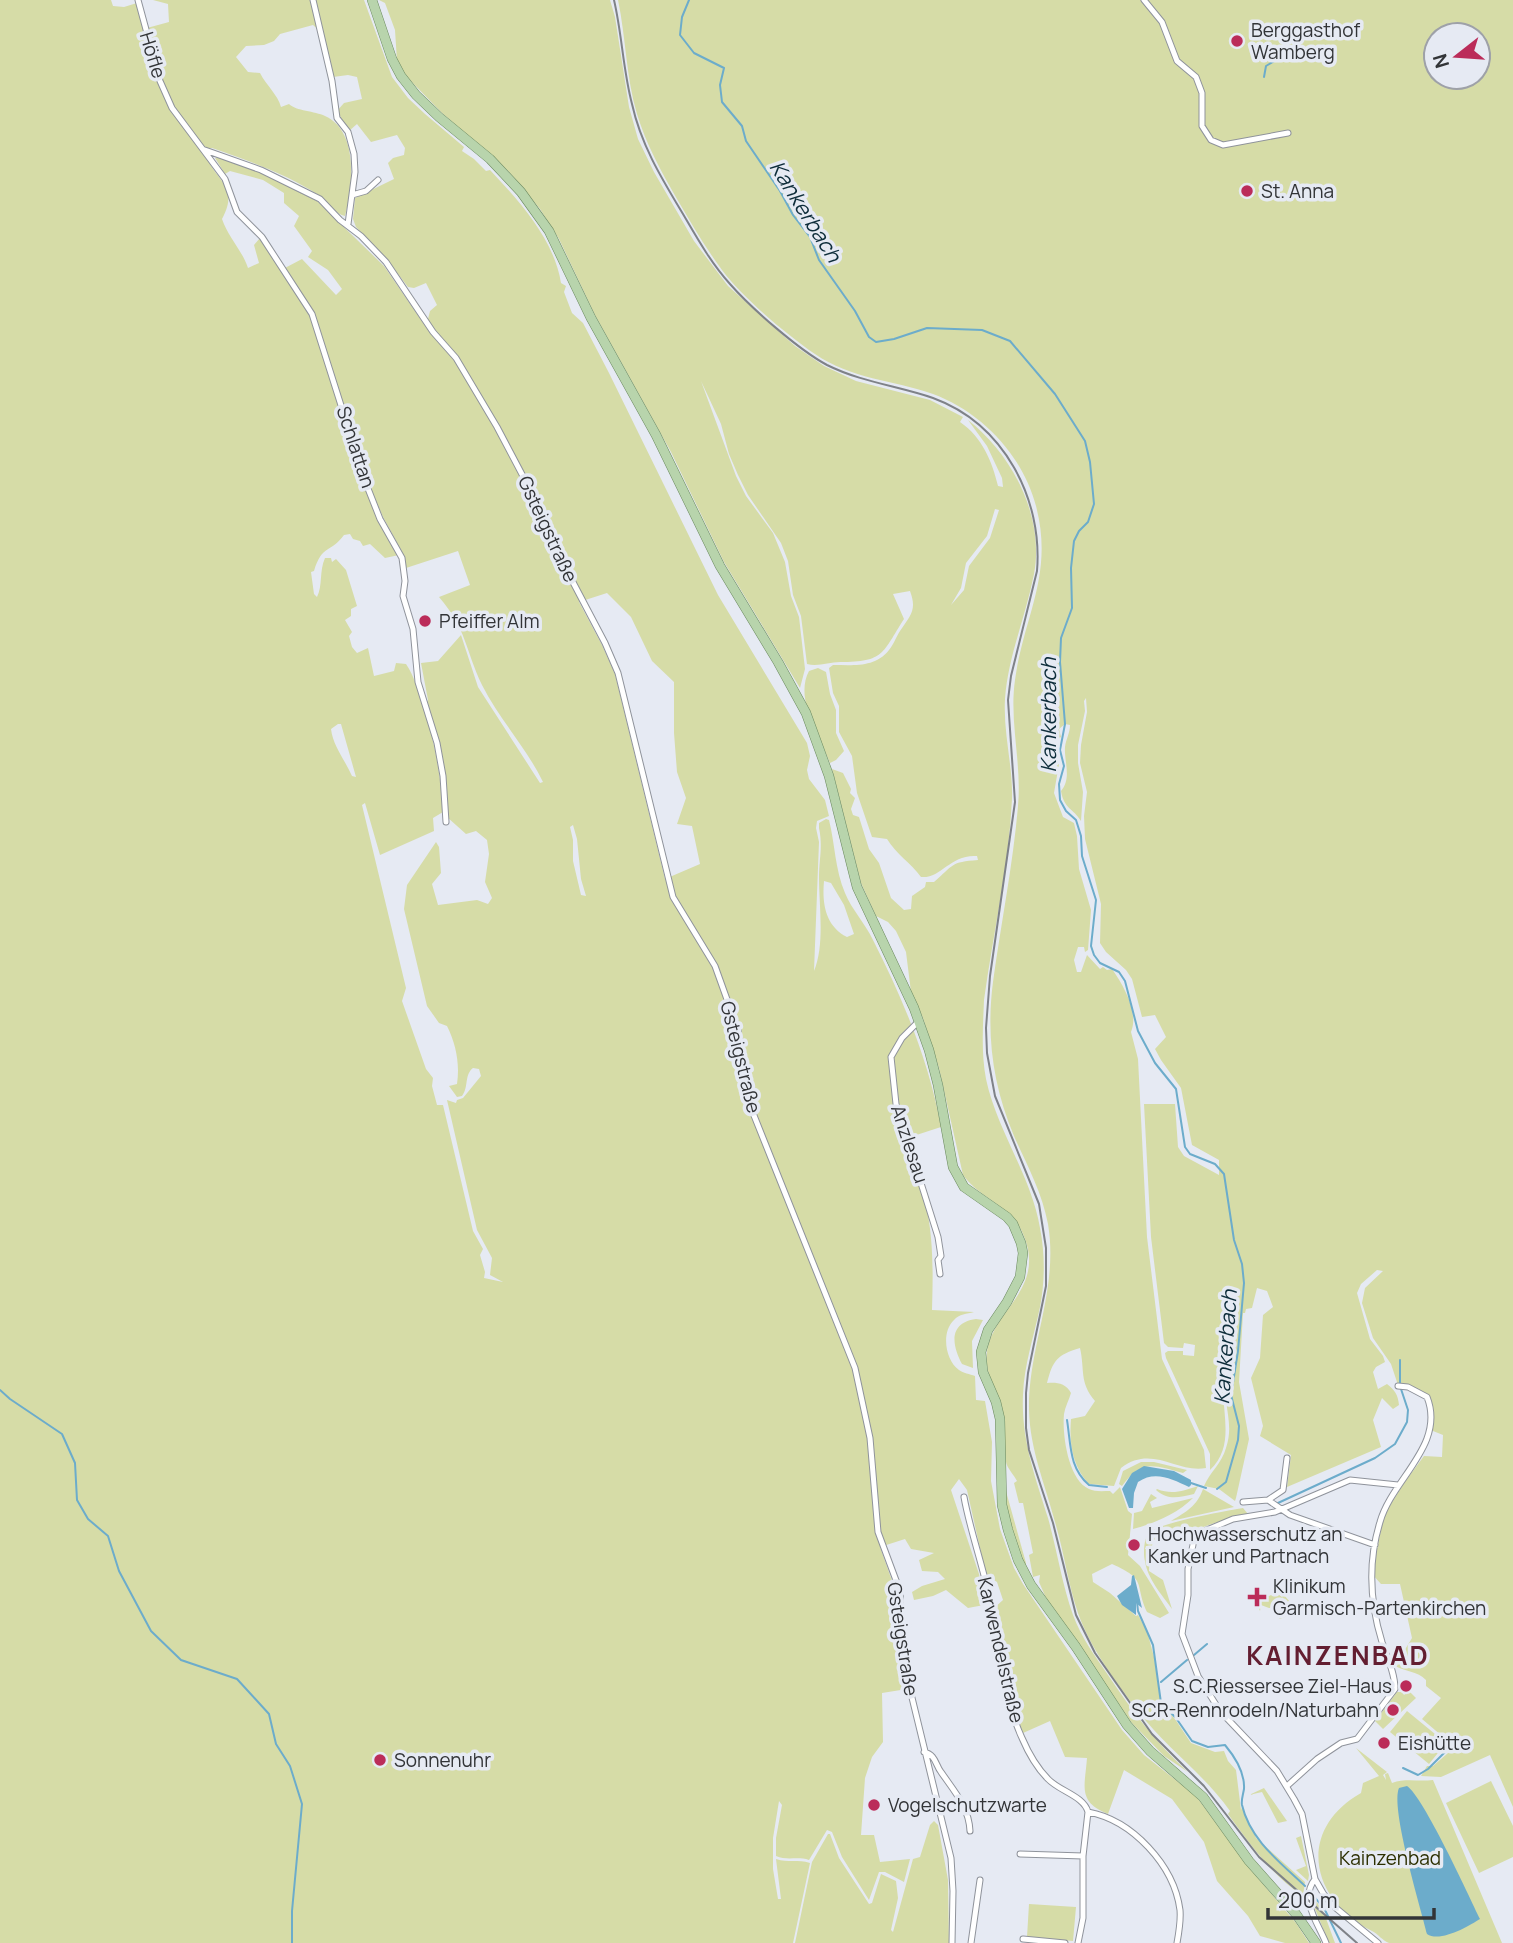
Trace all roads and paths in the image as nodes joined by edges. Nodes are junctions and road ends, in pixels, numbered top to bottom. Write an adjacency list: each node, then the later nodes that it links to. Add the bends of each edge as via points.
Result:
1 (138, 0): 5 (street, Höfle)
2 (313, 0): 9 (street, via 337,118 348,132 354,154)
3 (372, 0): 12 (main road, via 401,76 521,192 549,231 720,566 806,713 829,776 857,887)
4 (1144, 0): 6 (street, via 1162,22 1177,61 1196,77 1202,93 1202,127 1211,140 1223,145)
5 (172, 108): 7 (street, Schlattan)
6 (1288, 133)
7 (205, 150): 10 (street, Gsteigstraße, via 261,170 320,199); 11 (street, Schlattan, via 229,187 237,212 262,237 312,314 365,481 402,558 403,596 413,629 418,682 437,743)
8 (378, 180): 9 (street, via 366,191)
9 (352, 195): 10 (street)
10 (348, 224): 22 (street, Gsteigstraße, via 386,262 456,358 544,516 618,673 673,897 715,965 738,1030 751,1108 855,1368 870,1438 878,1532 900,1591 902,1648)
11 (446, 822)
12 (919, 1021): 13 (street, Anzlesau, via 891,1057 896,1104 938,1237); 36 (main road, via 934,1069 953,1167 971,1194 1007,1217 1023,1253 1020,1277 988,1330 981,1352 983,1372 1000,1419 1002,1505 1018,1560 1127,1725 1203,1797)
13 (940, 1274)
14 (1399, 1386): 16 (street, via 1427,1397 1432,1418 1421,1454)
15 (1287, 1458): 18 (street, via 1283,1490)
16 (1398, 1485): 20 (street, via 1350,1480); 21 (street, via 1380,1522)
17 (964, 1497): 24 (street, Karwendelstraße, via 1015,1722 1042,1772 1086,1805)
18 (1270, 1501): 19 (street); 20 (street)
19 (1243, 1503)
20 (1280, 1508): 21 (street, via 1321,1528); 23 (street, via 1233,1519 1195,1535 1182,1634 1198,1676 1217,1707)
21 (1376, 1545): 23 (street, via 1371,1574 1375,1610 1395,1689 1357,1739 1317,1759)
22 (924, 1752): 25 (street, Gsteigstraße, via 934,1758 957,1792); 31 (street, Gsteigstraße, via 951,1858)
23 (1287, 1786): 29 (street, via 1302,1814)
24 (1088, 1812): 27 (street); 35 (street, Karwendelstraße, via 1119,1824 1154,1855 1178,1902)
25 (970, 1831)
26 (1020, 1854): 27 (street)
27 (1083, 1856): 34 (street, via 1083,1918)
28 (981, 1880): 32 (street)
29 (1313, 1882): 37 (street, via 1308,1900); 38 (street, via 1331,1904)
30 (1023, 1939): 33 (street)
31 (952, 1943)
32 (971, 1943)
33 (1065, 1943)
34 (1078, 1943)
35 (1177, 1943)
36 (1316, 1943)
37 (1326, 1943)
38 (1378, 1943)

